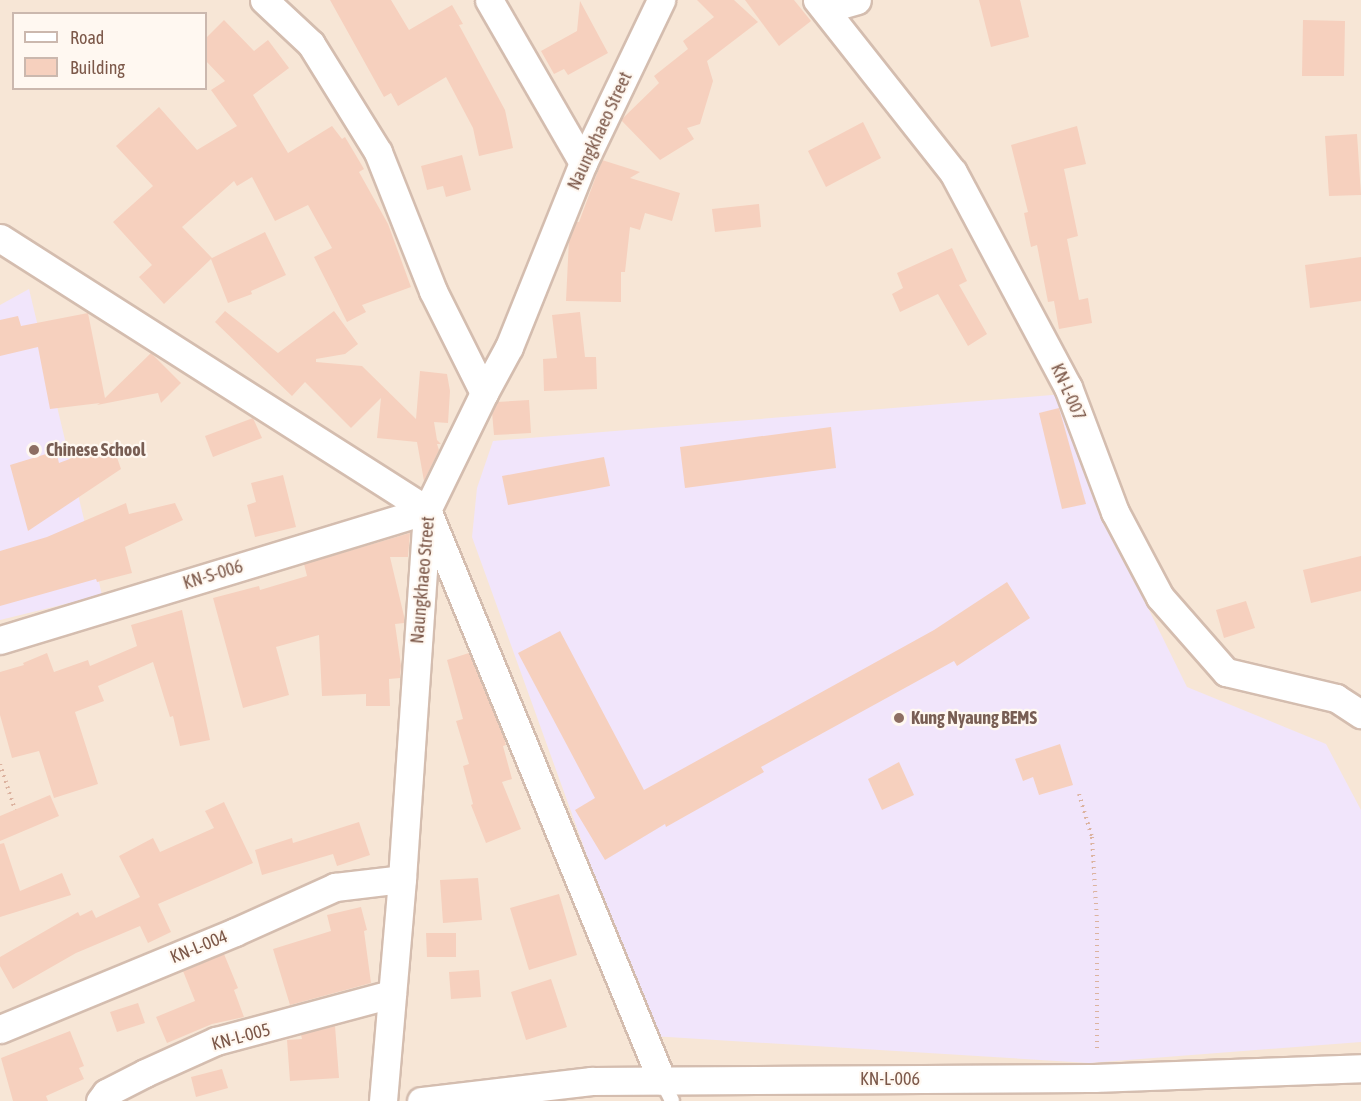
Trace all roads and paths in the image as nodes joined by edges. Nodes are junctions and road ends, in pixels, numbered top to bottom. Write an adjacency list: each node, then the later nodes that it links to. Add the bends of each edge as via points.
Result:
1 (264, 0): 8 (street, via 311,44 378,152 433,291)
2 (489, 0): 6 (street)
3 (661, 0): 6 (street, Naungkhaeo Street)
4 (857, 0): 5 (street)
5 (821, 5): 11 (street, KN-L-007, via 953,172 1068,387 1114,512 1160,597 1226,672 1336,698)
6 (583, 163): 8 (street, Naungkhaeo Street, via 509,347)
7 (0, 238): 9 (street)
8 (483, 393): 9 (street, Naungkhaeo Street)
9 (427, 510): 10 (street, KN-S-006); 15 (street, Naungkhaeo Street); 20 (street)
10 (0, 640)
11 (1361, 714)
12 (0, 764): 14 (path)
13 (1079, 794): 19 (path, via 1092,837 1098,1064)
14 (15, 810)
15 (402, 879): 16 (street, Naungkhaeo Street); 17 (street, KN-L-004, via 335,887)
16 (392, 994): 21 (street, KN-L-005, via 216,1041 135,1078); 22 (street, Naungkhaeo Street)
17 (0, 1029)
18 (1361, 1068): 19 (street, KN-L-006)
19 (1094, 1078): 20 (street, KN-L-006)
20 (667, 1091): 23 (street, KN-L-006, via 591,1081)
21 (99, 1101)
22 (383, 1101)
23 (421, 1101)

